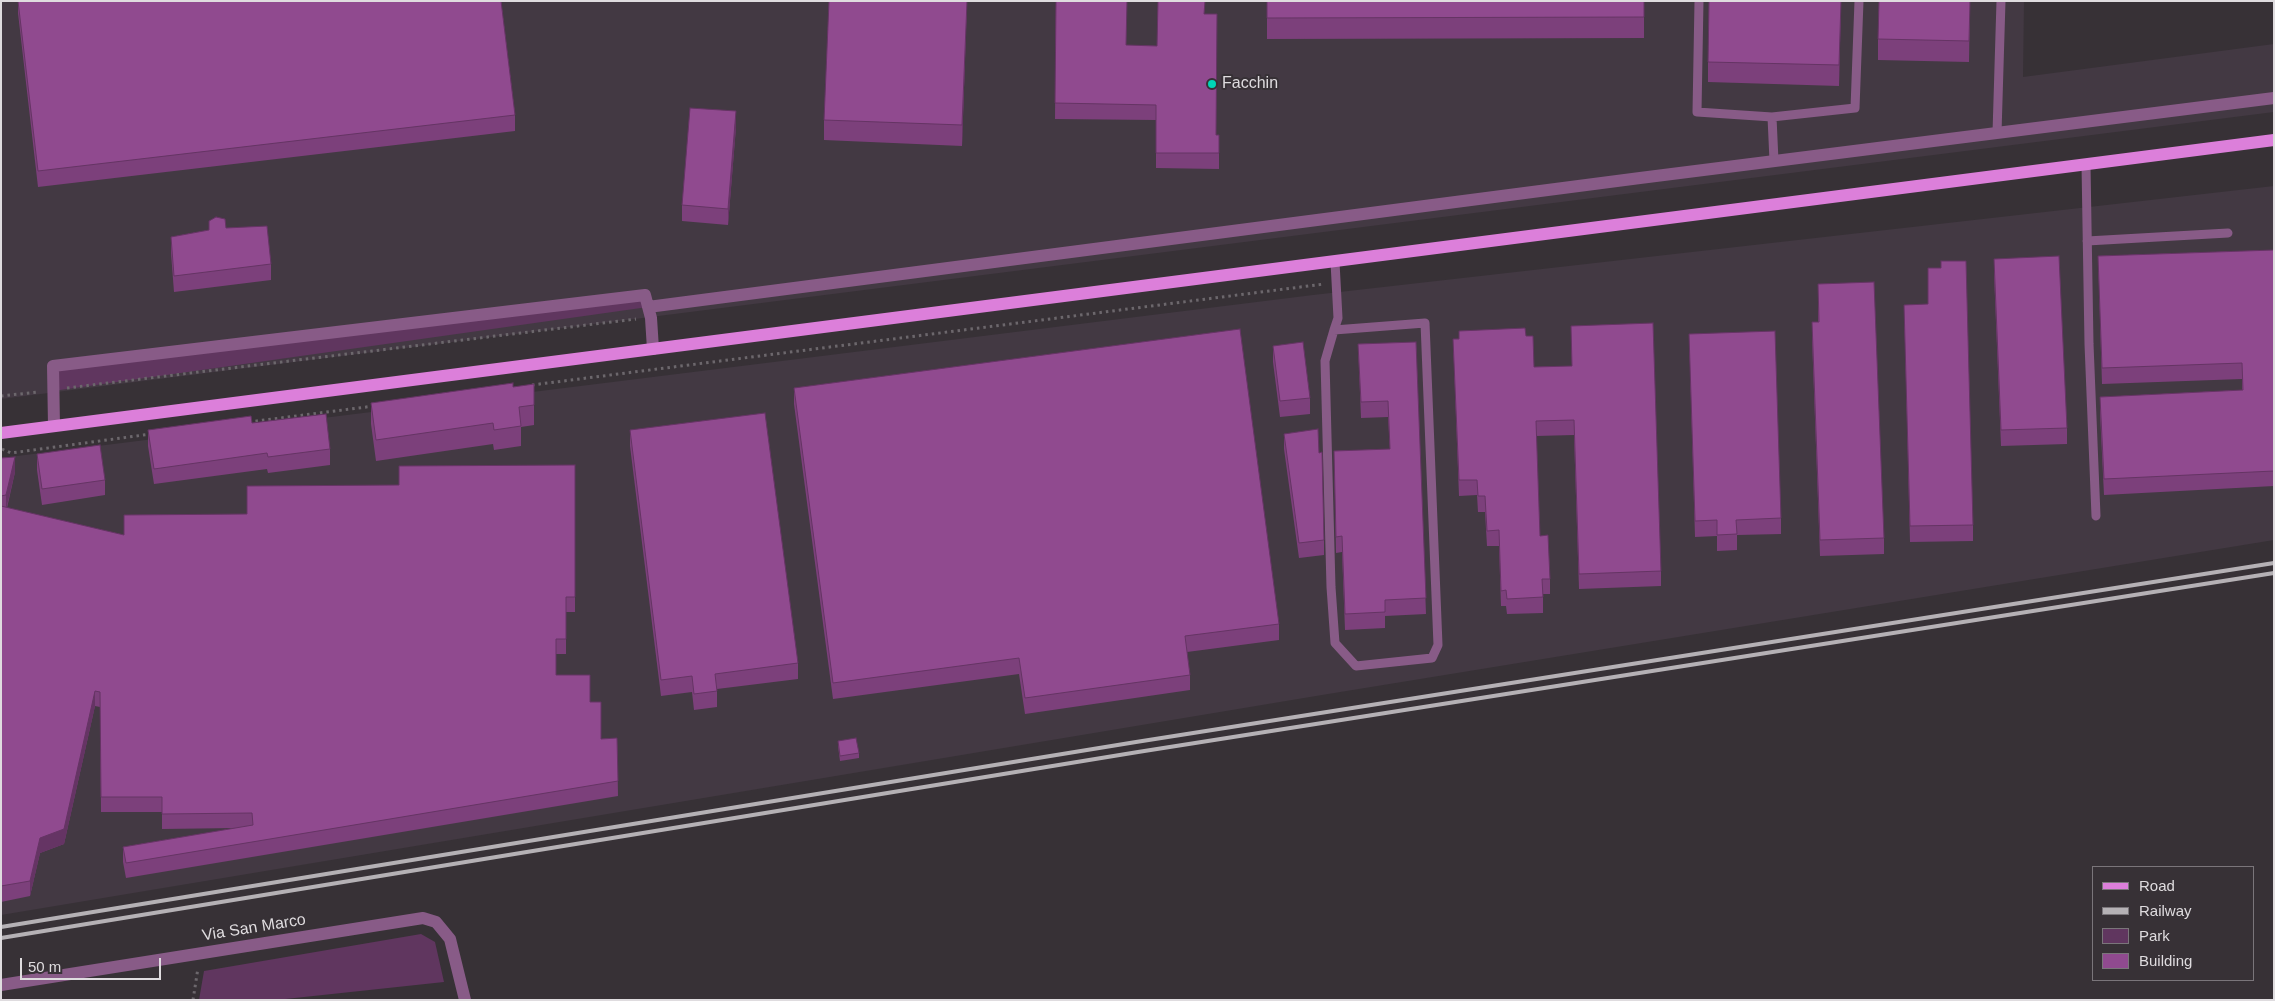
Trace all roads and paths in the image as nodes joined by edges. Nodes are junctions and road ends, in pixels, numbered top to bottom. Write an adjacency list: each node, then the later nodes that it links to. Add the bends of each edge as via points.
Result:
1 (1699, 1): 5 (lane, via 1697,112)
2 (1859, 1): 5 (lane, via 1855,108)
3 (2001, 1): 6 (lane)
4 (2274, 98): 6 (street)
5 (1772, 117): 8 (lane)
6 (1997, 133): 8 (street)
7 (2274, 140): 9 (main road)
8 (1774, 161): 14 (street)
9 (2086, 165): 11 (lane); 12 (main road)
10 (2228, 232): 11 (lane)
11 (2087, 241): 24 (lane)
12 (1335, 262): 13 (lane); 16 (main road)
13 (1336, 282): 15 (lane, via 1338,318); 17 (path)
14 (648, 307): 16 (street); 20 (street, via 645,295 53,366)
15 (1334, 330): 15 (lane, via 1325,361 1335,643 1356,666 1432,658 1438,646 1425,322)
16 (653, 349): 20 (main road)
17 (525, 386)
18 (377, 405): 19 (path)
19 (248, 422)
20 (54, 426): 21 (main road)
21 (1, 433)
22 (159, 434): 23 (path, via 10,453)
23 (1, 449)
24 (2096, 516)
25 (200, 953): 26 (street, Via San Marco); 27 (path); 28 (street, Via San Marco, via 423,918 436,922 450,939)
26 (1, 986)
27 (193, 1000)
28 (465, 1000)

